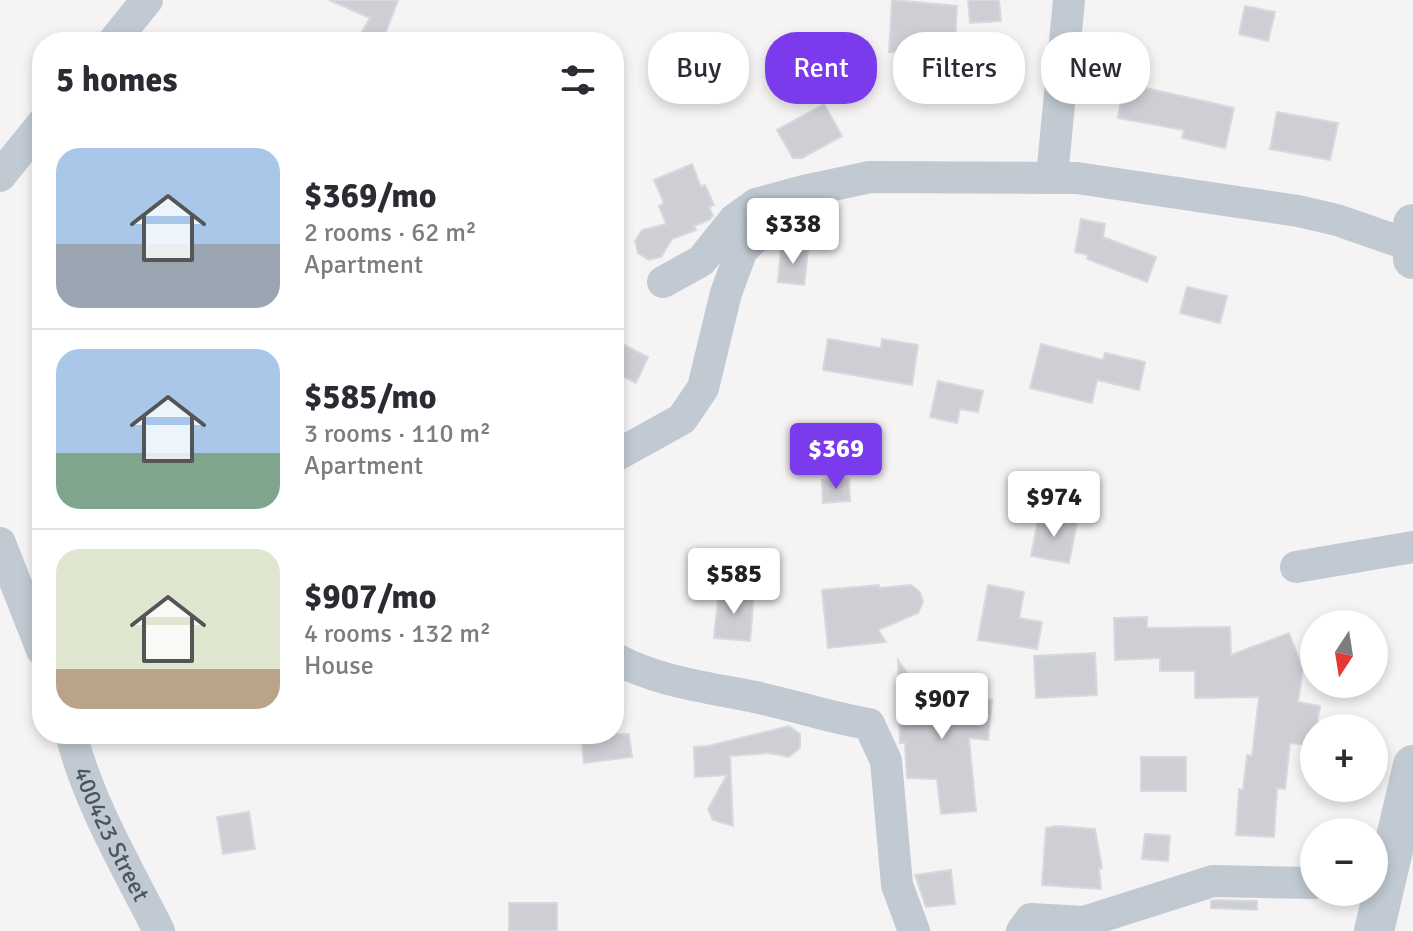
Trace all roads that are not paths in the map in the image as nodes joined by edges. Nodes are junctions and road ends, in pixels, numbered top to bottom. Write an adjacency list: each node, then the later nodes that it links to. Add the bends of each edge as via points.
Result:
1 (147, 0): 3 (street)
2 (1069, 0): 6 (street)
3 (121, 32)
4 (32, 136): 5 (street)
5 (0, 176)
6 (1052, 177): 7 (street, via 870,177); 9 (street, via 1298,211)
7 (804, 191): 11 (street, via 756,204 734,220 701,261); 12 (street, via 742,250 703,388 682,419)
8 (1413, 224): 9 (street)
9 (1412, 246): 10 (street)
10 (1413, 259)
11 (663, 282)
12 (624, 451)
13 (0, 543): 16 (street)
14 (1413, 547): 15 (street)
15 (1296, 567)
16 (32, 625)
17 (624, 664): 24 (street, via 680,683 869,724 886,761 897,885)
18 (74, 744): 23 (street, 400423 Street, via 105,825)
19 (1413, 765): 20 (street)
20 (1388, 855)
21 (1300, 883): 25 (street, via 1213,881 1084,922 1031,919)
22 (1377, 906): 26 (street)
23 (159, 931)
24 (914, 931)
25 (1022, 931)
26 (1374, 931)

